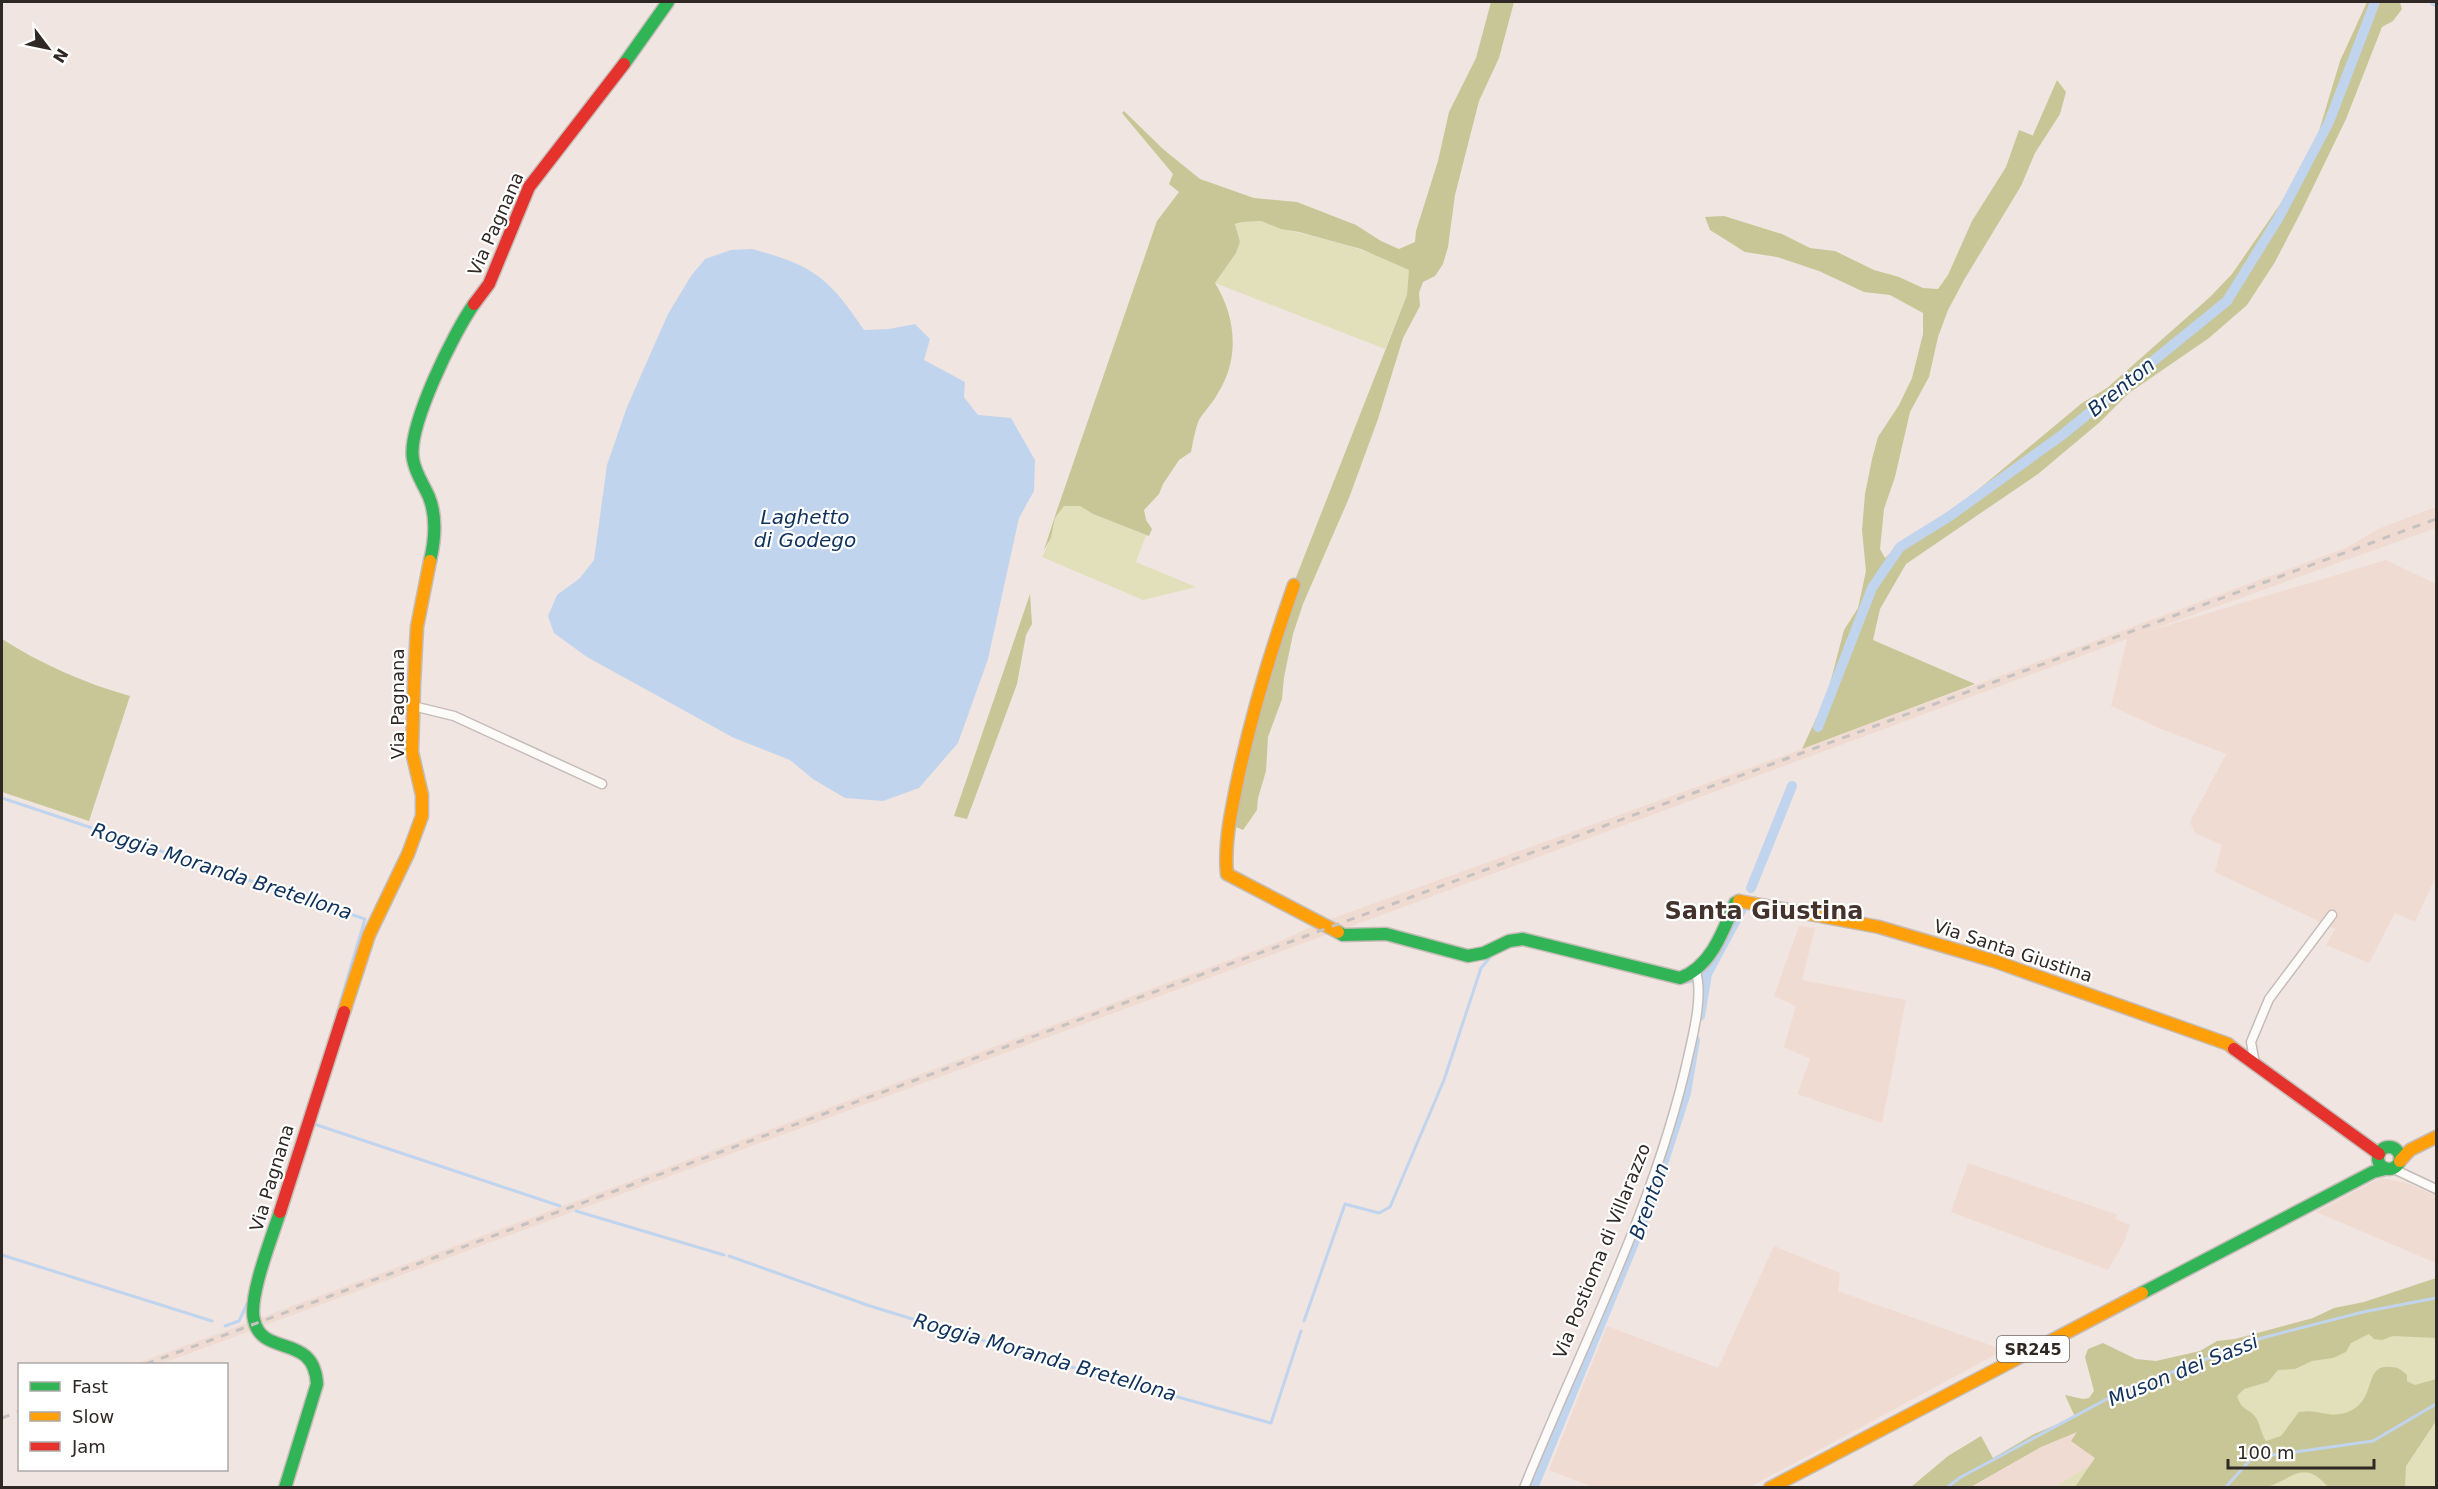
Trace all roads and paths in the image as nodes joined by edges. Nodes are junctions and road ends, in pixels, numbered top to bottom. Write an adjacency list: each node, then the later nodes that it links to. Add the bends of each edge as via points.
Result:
1 (668, 2): 3 (street, Via Pagnana, via 529,187 489,284 455,334 421,413 412,440 412,459 430,498 435,535 417,627)
2 (1294, 585): 6 (street, via 1268,658 1242,755 1225,845 1227,874 1343,935 1386,934 1468,956 1523,939 1668,977)
3 (413, 706): 4 (street, via 454,716); 11 (street, Via Pagnana, via 412,752 422,795 422,816 369,935 272,1237 252,1312 257,1331 263,1337 312,1358 318,1373)
4 (602, 784)
5 (2332, 915): 7 (street, via 2269,999 2251,1042)
6 (1697, 974): 7 (street, Via Santa Giustina, via 1739,901 1879,927 1994,961 2228,1044); 12 (street, Via Postioma di Villarazzo, via 1694,1029 1652,1183)
7 (2255, 1064): 9 (street, Via Santa Giustina)
8 (2436, 1137): 9 (street)
9 (2387, 1162): 10 (street); 13 (street, SR245 / SR245)
10 (2436, 1189)
11 (285, 1488)
12 (1524, 1488)
13 (1770, 1488)

